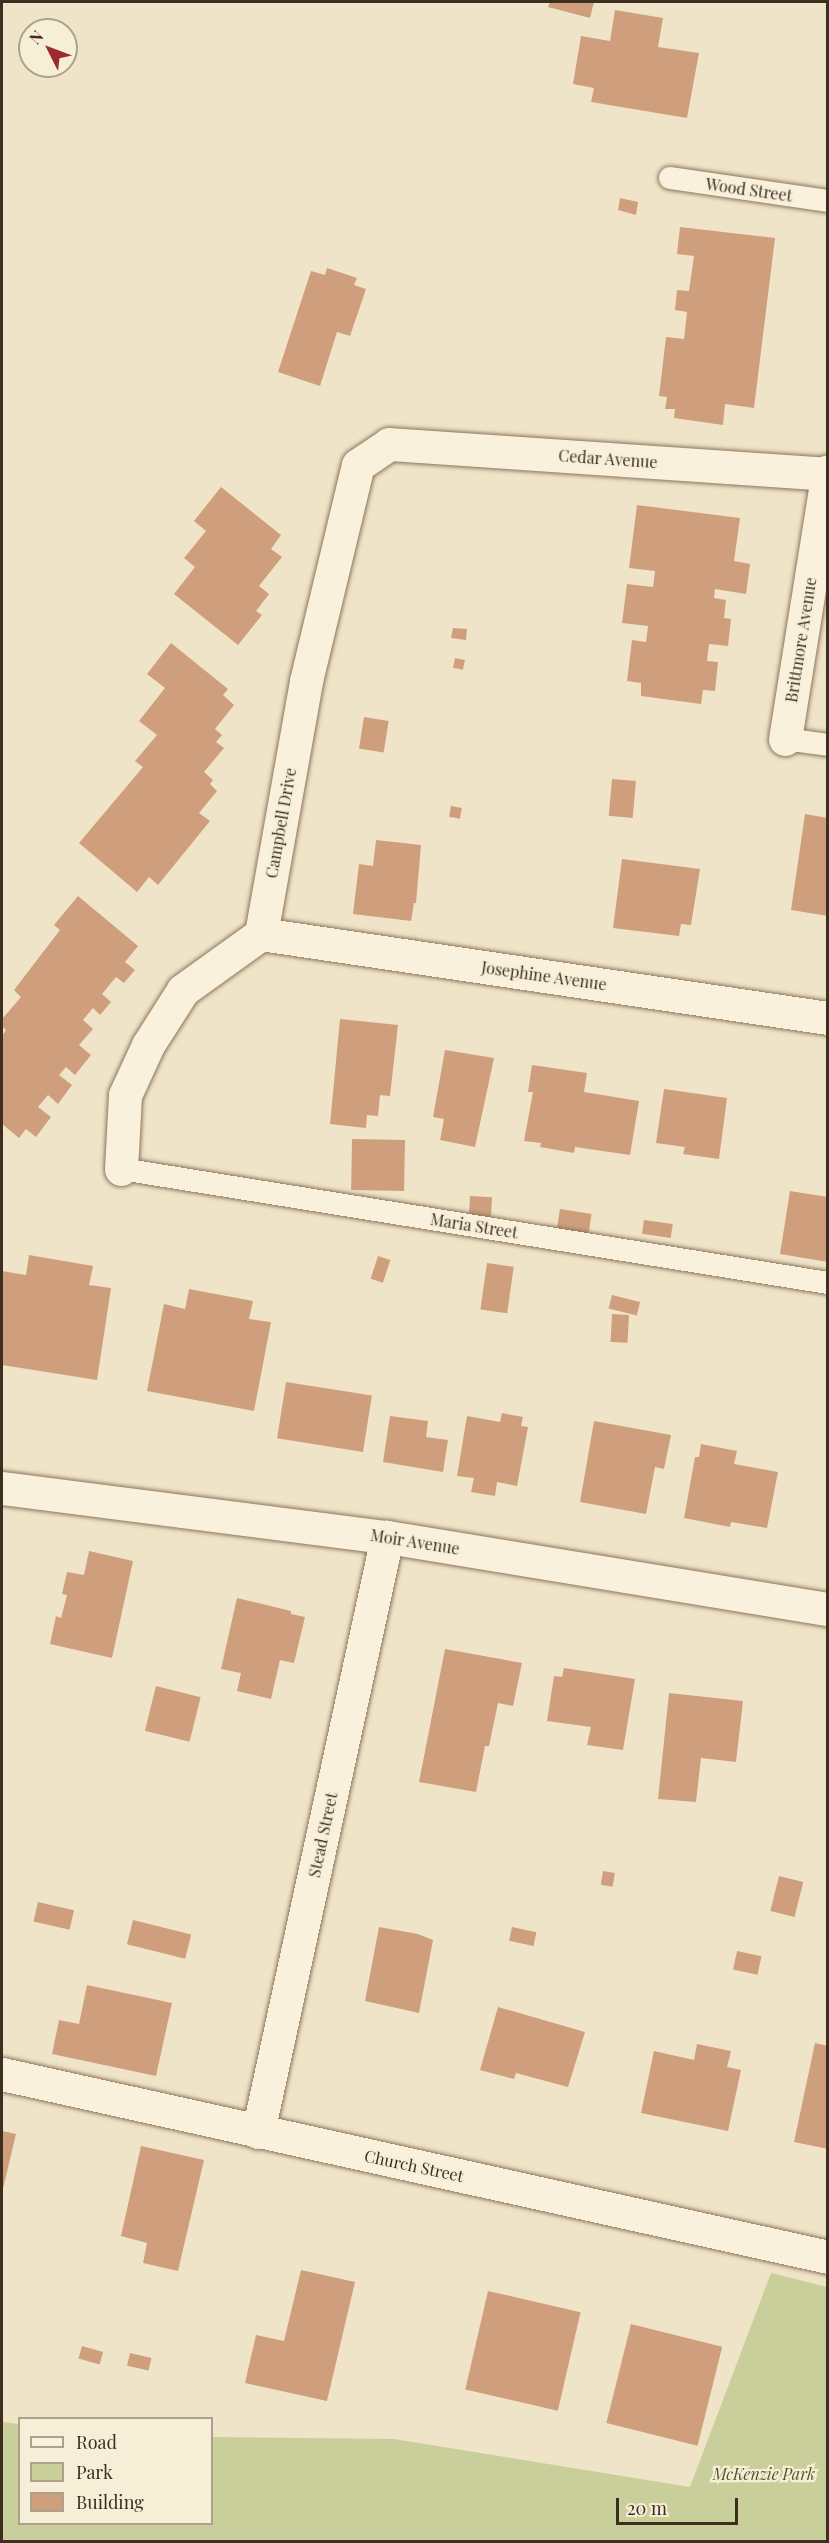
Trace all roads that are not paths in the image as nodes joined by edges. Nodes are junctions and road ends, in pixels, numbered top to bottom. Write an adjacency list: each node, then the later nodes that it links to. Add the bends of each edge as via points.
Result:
1 (670, 178): 2 (lane, Wood Street)
2 (828, 201)
3 (389, 444): 4 (street, Cedar Avenue); 7 (street, Campbell Drive, via 358,465 306,681)
4 (827, 473): 5 (street, Brittmore Avenue)
5 (785, 739): 6 (lane)
6 (828, 745)
7 (261, 934): 8 (street, Josephine Avenue); 9 (street, via 183,990 148,1045 125,1095)
8 (828, 1018)
9 (121, 1169): 10 (lane, Maria Street)
10 (828, 1282)
11 (2, 1488): 12 (street, Moir Avenue)
12 (387, 1538): 13 (street, Moir Avenue); 15 (street, Stead Street)
13 (828, 1609)
14 (2, 2074): 15 (street, Church Street)
15 (258, 2132): 16 (street, Church Street)
16 (828, 2257)

